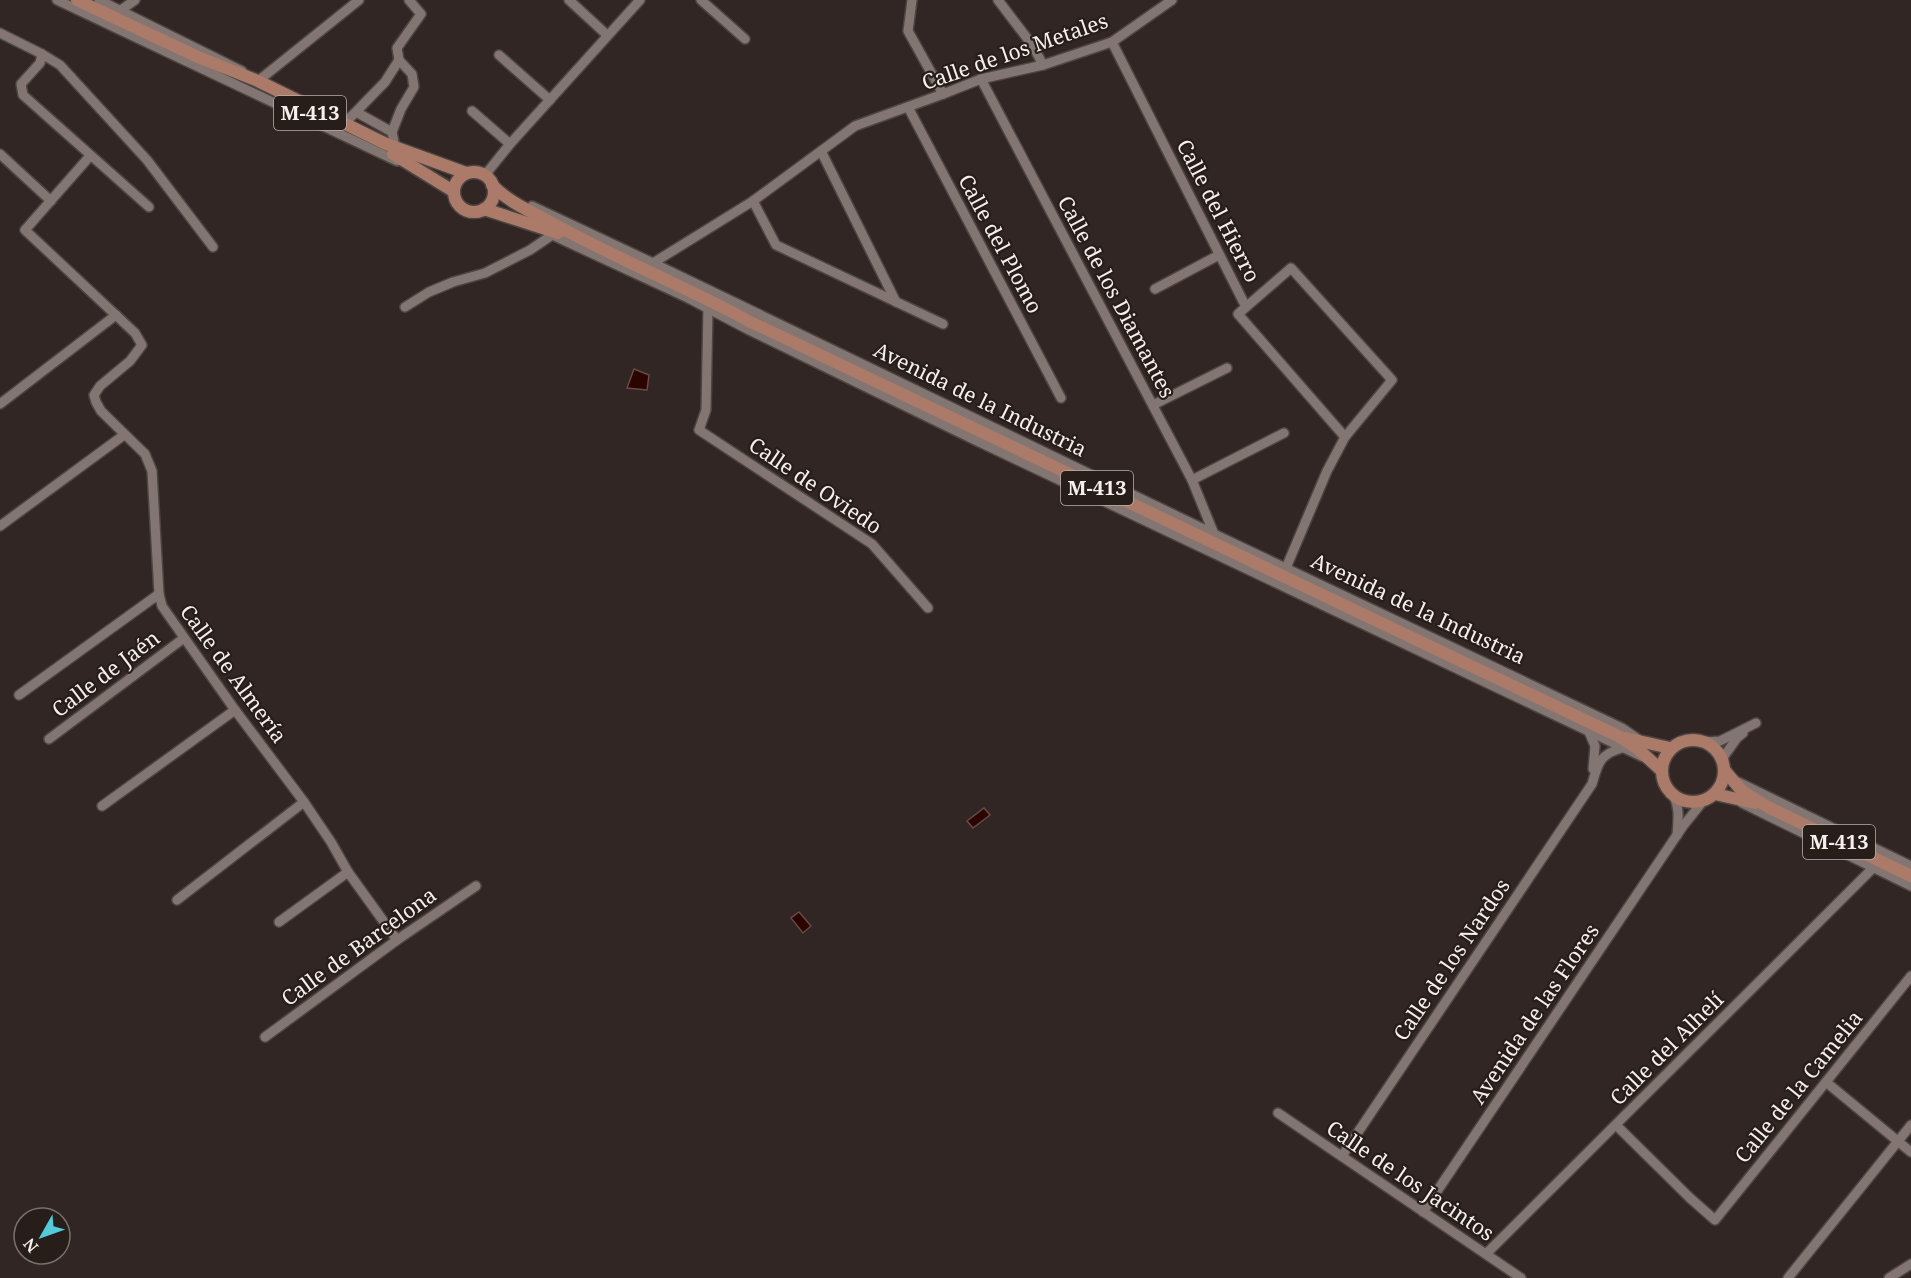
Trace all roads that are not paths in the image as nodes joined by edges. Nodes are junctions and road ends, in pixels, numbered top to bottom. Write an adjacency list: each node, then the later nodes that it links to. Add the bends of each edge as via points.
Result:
1 (57, 0): 37 (street)
2 (77, 0): 20 (main road, M-413)
3 (99, 0): 13 (street)
4 (135, 0): 13 (street)
5 (359, 0): 24 (street)
6 (409, 0): 21 (street, via 421,14 397,48)
7 (569, 0): 14 (street)
8 (640, 0): 14 (street)
9 (701, 0): 16 (street)
10 (912, 0): 25 (street, via 908,31)
11 (998, 0): 22 (street)
12 (1172, 0): 17 (street, Calle de los Metales)
13 (121, 10): 24 (street, via 233,64)
14 (608, 35): 26 (street)
15 (2, 38): 18 (street)
16 (745, 39)
17 (1112, 42): 22 (street, Calle de los Metales); 49 (street, Calle del Hierro)
18 (42, 54): 36 (street, via 40,63 21,84 23,95); 48 (street, via 60,65 147,160)
19 (499, 56): 26 (street)
20 (198, 57): 24 (main road, M-413); 37 (main road, M-413)
21 (399, 60): 29 (street, via 385,82); 31 (street, via 412,74 414,87)
22 (1043, 65): 23 (street, Calle de los Metales)
23 (981, 79): 25 (street, Calle de los Metales); 61 (street, Calle de los Diamantes)
24 (258, 81): 30 (main road, M-413)
25 (943, 94): 27 (street, Calle de los Metales)
26 (550, 100): 32 (street)
27 (908, 107): 34 (street, Calle de los Metales, via 855,126); 59 (street, Calle del Plomo)
28 (472, 111): 32 (street)
29 (356, 112): 30 (street); 31 (street)
30 (345, 123): 33 (main road, M-413)
31 (392, 132): 33 (street)
32 (510, 144): 39 (street)
33 (395, 147): 38 (main road, M-413)
34 (821, 151): 42 (street, Calle de los Metales); 52 (street)
35 (0, 154): 41 (street)
36 (90, 156): 41 (street); 43 (street)
37 (422, 171): 40 (main road, M-413)
38 (466, 173): 39 (main road, M-413, via 474,172); 40 (main road)
39 (491, 183): 44 (main road, via 492,200); 47 (main road, Avenida de la Industria / M-413, via 501,195); 50 (street, Avenida de la Industria)
40 (453, 191): 44 (main road, M-413, via 465,210)
41 (51, 201): 56 (street, Calle de Almería, via 25,230)
42 (753, 201): 50 (street, Calle de los Metales); 52 (street, via 776,245)
43 (149, 207)
44 (484, 209): 45 (main road, Avenida de la Industria / M-413)
45 (533, 225): 46 (street, Avenida de la Industria); 47 (main road, Avenida de la Industria / M-413)
46 (552, 235): 53 (street, via 485,273 429,292); 55 (street, Avenida de la Industria)
47 (576, 238): 77 (main road, Avenida de la Industria / M-413)
48 (213, 247)
49 (1219, 255): 51 (street); 54 (street, Calle del Hierro)
50 (653, 262): 67 (street, Avenida de la Industria)
51 (1155, 289)
52 (896, 302): 57 (street)
53 (405, 307)
54 (1245, 307): 64 (street, Calle del Hierro, via 1238,314); 64 (street, via 1291,268 1392,380)
55 (708, 309): 70 (street, Calle de Oviedo, via 706,410 699,430 872,544); 74 (street, Avenida de la Industria)
56 (116, 315): 60 (street); 63 (street, Calle de Almería, via 142,345 94,395 101,411)
57 (943, 324)
58 (1227, 368): 61 (street)
59 (1061, 398)
60 (0, 404)
61 (1153, 405): 65 (street, Calle de los Diamantes)
62 (1284, 433): 65 (street)
63 (124, 435): 66 (street); 69 (street, Calle de Almería, via 146,454 152,471)
64 (1345, 436): 68 (street)
65 (1192, 480): 67 (street, Calle de los Diamantes)
66 (0, 526)
67 (1214, 534): 68 (street, Avenida de la Industria)
68 (1286, 568): 76 (street, Avenida de la Industria)
69 (159, 594): 71 (street, Calle de Almería, via 162,606); 72 (street)
70 (928, 608)
71 (184, 638): 73 (street, Calle de Almería); 75 (street, Calle de Jaén)
72 (19, 695)
73 (235, 710): 86 (street, Calle de Almería); 87 (street)
74 (1589, 732): 77 (street, Avenida de la Industria); 82 (street, via 1594,746)
75 (50, 739)
76 (1640, 740): 77 (main road, Avenida de la Industria / M-413); 79 (main road, Avenida de la Industria / M-413)
77 (1620, 742): 80 (main road, Avenida de la Industria / M-413, via 1638,749); 82 (street, Calle de los Nardos, via 1598,763)
78 (1705, 742): 79 (main road, via 1681,741); 81 (main road, M-413, via 1716,749); 81 (street, via 1719,741 1756,723 1737,738)
79 (1670, 748): 80 (main road)
80 (1656, 766): 83 (main road, M-413)
81 (1726, 770): 84 (main road, via 1722,784); 88 (main road, M-413, via 1742,791); 90 (street, via 1771,800)
82 (1592, 784): 107 (street, Calle de los Nardos)
83 (1674, 796): 84 (main road, M-413, via 1692,803); 89 (street, via 1679,814)
84 (1710, 797): 85 (main road, M-413); 89 (street, Avenida de las Flores)
85 (1732, 798): 88 (main road, M-413); 91 (street)
86 (304, 802): 92 (street, Calle de Almería); 96 (street)
87 (102, 806)
88 (1768, 807): 93 (main road, M-413)
89 (1677, 837): 108 (street, Avenida de las Flores)
90 (1911, 866)
91 (1873, 868): 95 (street); 104 (street, Calle del Alhelí)
92 (348, 872): 97 (street); 98 (street, Calle de Almería)
93 (1911, 876)
94 (476, 886): 98 (street, Calle de Barcelona)
95 (1911, 886)
96 (177, 900)
97 (279, 922)
98 (397, 940): 100 (street, Calle de Barcelona)
99 (1911, 976): 101 (street, Calle de la Camelia)
100 (265, 1037)
101 (1826, 1082): 104 (street, Calle de la Camelia, via 1715,1220); 105 (street)
102 (1278, 1113): 107 (street, Calle de los Jacintos)
103 (1911, 1125): 105 (street)
104 (1617, 1126): 109 (street, Calle del Alhelí)
105 (1898, 1142): 106 (street); 112 (street)
106 (1911, 1152)
107 (1342, 1156): 108 (street, Calle de los Jacintos)
108 (1424, 1212): 109 (street, Calle de los Jacintos)
109 (1486, 1254): 111 (street, Calle de los Jacintos)
110 (1911, 1264): 113 (street)
111 (1521, 1278)
112 (1788, 1278)
113 (1889, 1278)

